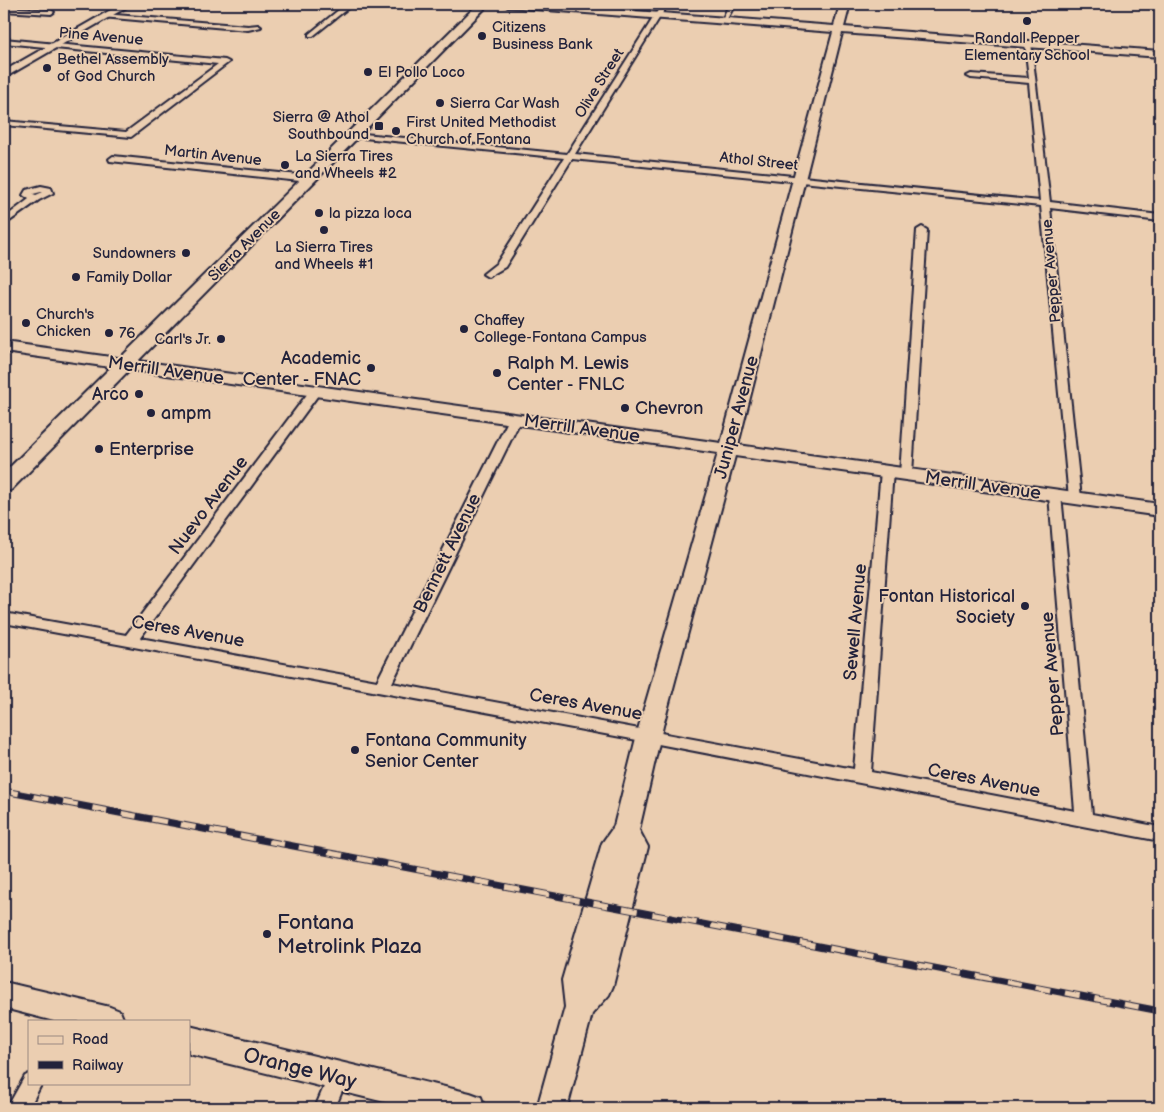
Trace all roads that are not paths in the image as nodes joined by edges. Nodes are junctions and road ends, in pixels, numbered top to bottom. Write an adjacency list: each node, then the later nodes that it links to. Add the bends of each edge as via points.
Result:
1 (127, 4): 13 (street)
2 (350, 4): 17 (street)
3 (484, 4): 26 (main road, Sierra Avenue)
4 (508, 4): 11 (street)
5 (637, 4): 11 (street)
6 (665, 4): 12 (street, Olive Street)
7 (732, 4): 14 (street)
8 (845, 4): 16 (street, Juniper Avenue)
9 (4, 9): 10 (street)
10 (51, 12)
11 (631, 13): 12 (street)
12 (658, 15): 14 (street); 27 (street, Olive Street)
13 (104, 16): 15 (street); 20 (street)
14 (724, 20): 16 (street)
15 (258, 27)
16 (838, 29): 19 (street); 30 (street, Juniper Avenue)
17 (311, 35)
18 (4, 41): 20 (street, Pine Avenue)
19 (1029, 44): 21 (street); 24 (street, Pepper Avenue)
20 (53, 46): 22 (street); 25 (street, Pine Avenue, via 225,62 128,135)
21 (1160, 54)
22 (4, 75)
23 (971, 76): 24 (street)
24 (1034, 82): 32 (street, Pepper Avenue)
25 (4, 123)
26 (354, 135): 27 (street, Athol Street); 29 (main road, Sierra Avenue)
27 (569, 156): 30 (street, Athol Street); 36 (street, Olive Street, via 501,265)
28 (113, 159): 29 (street, Martin Avenue)
29 (309, 179): 38 (main road, Sierra Avenue)
30 (799, 179): 32 (street, Athol Street); 41 (street, Juniper Avenue)
31 (36, 198): 34 (street)
32 (1045, 205): 33 (street, Athol Street); 46 (street, Pepper Avenue)
33 (1160, 218)
34 (4, 222)
35 (922, 230): 43 (street)
36 (488, 274)
37 (4, 347): 38 (street, Merrill Avenue)
38 (124, 364): 39 (street, Merrill Avenue); 44 (main road, Sierra Avenue)
39 (316, 391): 40 (street, Merrill Avenue); 49 (street, Nuevo Avenue)
40 (515, 419): 41 (street, Merrill Avenue); 50 (street, Bennett Avenue)
41 (728, 449): 42 (street, Merrill Avenue); 51 (street, Juniper Avenue)
42 (887, 471): 43 (street, Merrill Avenue); 52 (street, Sewell Avenue)
43 (906, 474): 45 (street, Merrill Avenue)
44 (4, 485)
45 (1055, 495): 46 (street, Merrill Avenue); 53 (street, Pepper Avenue)
46 (1075, 498): 47 (street, Merrill Avenue)
47 (1160, 510)
48 (4, 618): 49 (street, Ceres Avenue)
49 (130, 641): 50 (street, Ceres Avenue)
50 (382, 687): 51 (street, Ceres Avenue)
51 (648, 736): 52 (street, Ceres Avenue); 64 (street, Juniper Avenue, via 626,830 635,846 599,986 579,1007)
52 (862, 777): 53 (street, Ceres Avenue)
53 (1084, 819): 54 (street, Ceres Avenue)
54 (1160, 834)
55 (4, 995): 56 (street)
56 (73, 1016): 57 (street)
57 (103, 1020)
58 (190, 1040): 59 (street, Orange Way)
59 (338, 1077): 62 (street); 63 (street, Orange Way)
60 (31, 1084): 61 (street)
61 (17, 1108)
62 (325, 1108)
63 (470, 1108)
64 (552, 1108)

